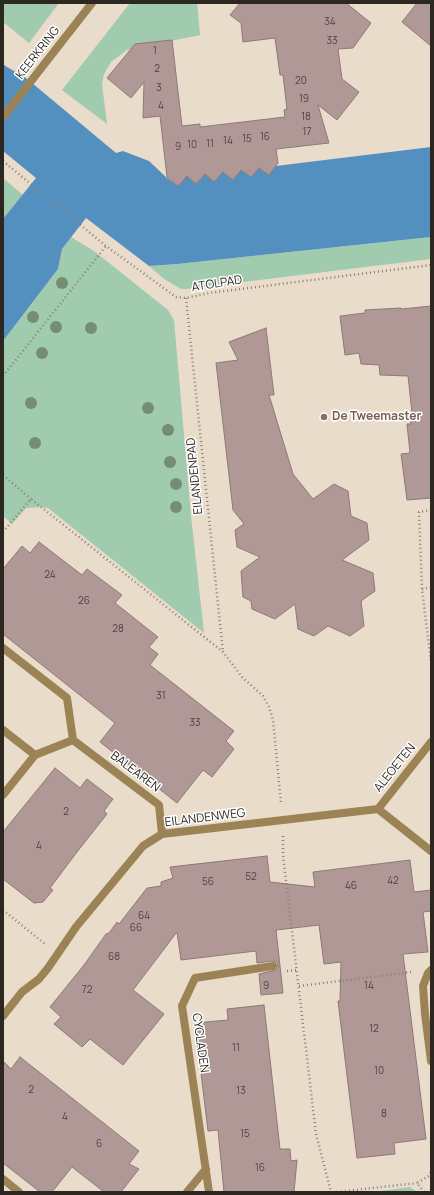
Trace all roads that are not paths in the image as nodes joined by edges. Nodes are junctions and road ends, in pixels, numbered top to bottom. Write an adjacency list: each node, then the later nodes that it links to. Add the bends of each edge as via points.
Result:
1 (92, 3): 2 (street, KEERKRING)
2 (3, 118)
3 (3, 648): 5 (street, via 67,698)
4 (3, 730): 7 (street)
5 (73, 740): 7 (street); 10 (street, BALEAREN, via 159,805)
6 (431, 742): 9 (street, ALEOETEN)
7 (35, 755): 8 (street)
8 (3, 795)
9 (378, 809): 10 (street, EILANDENWEG); 11 (street)
10 (162, 834): 14 (street, EILANDENWEG, via 143,846 76,927 39,979 22,992)
11 (431, 851)
12 (273, 966): 17 (street, CYCLADEN, via 195,978 182,1006)
13 (429, 972): 15 (street, via 423,986)
14 (3, 1016)
15 (428, 1017): 16 (street)
16 (431, 1061)
17 (206, 1169): 20 (street); 21 (street, CYCLADEN)
18 (3, 1179): 19 (street)
19 (19, 1192)
20 (187, 1192)
21 (209, 1192)

